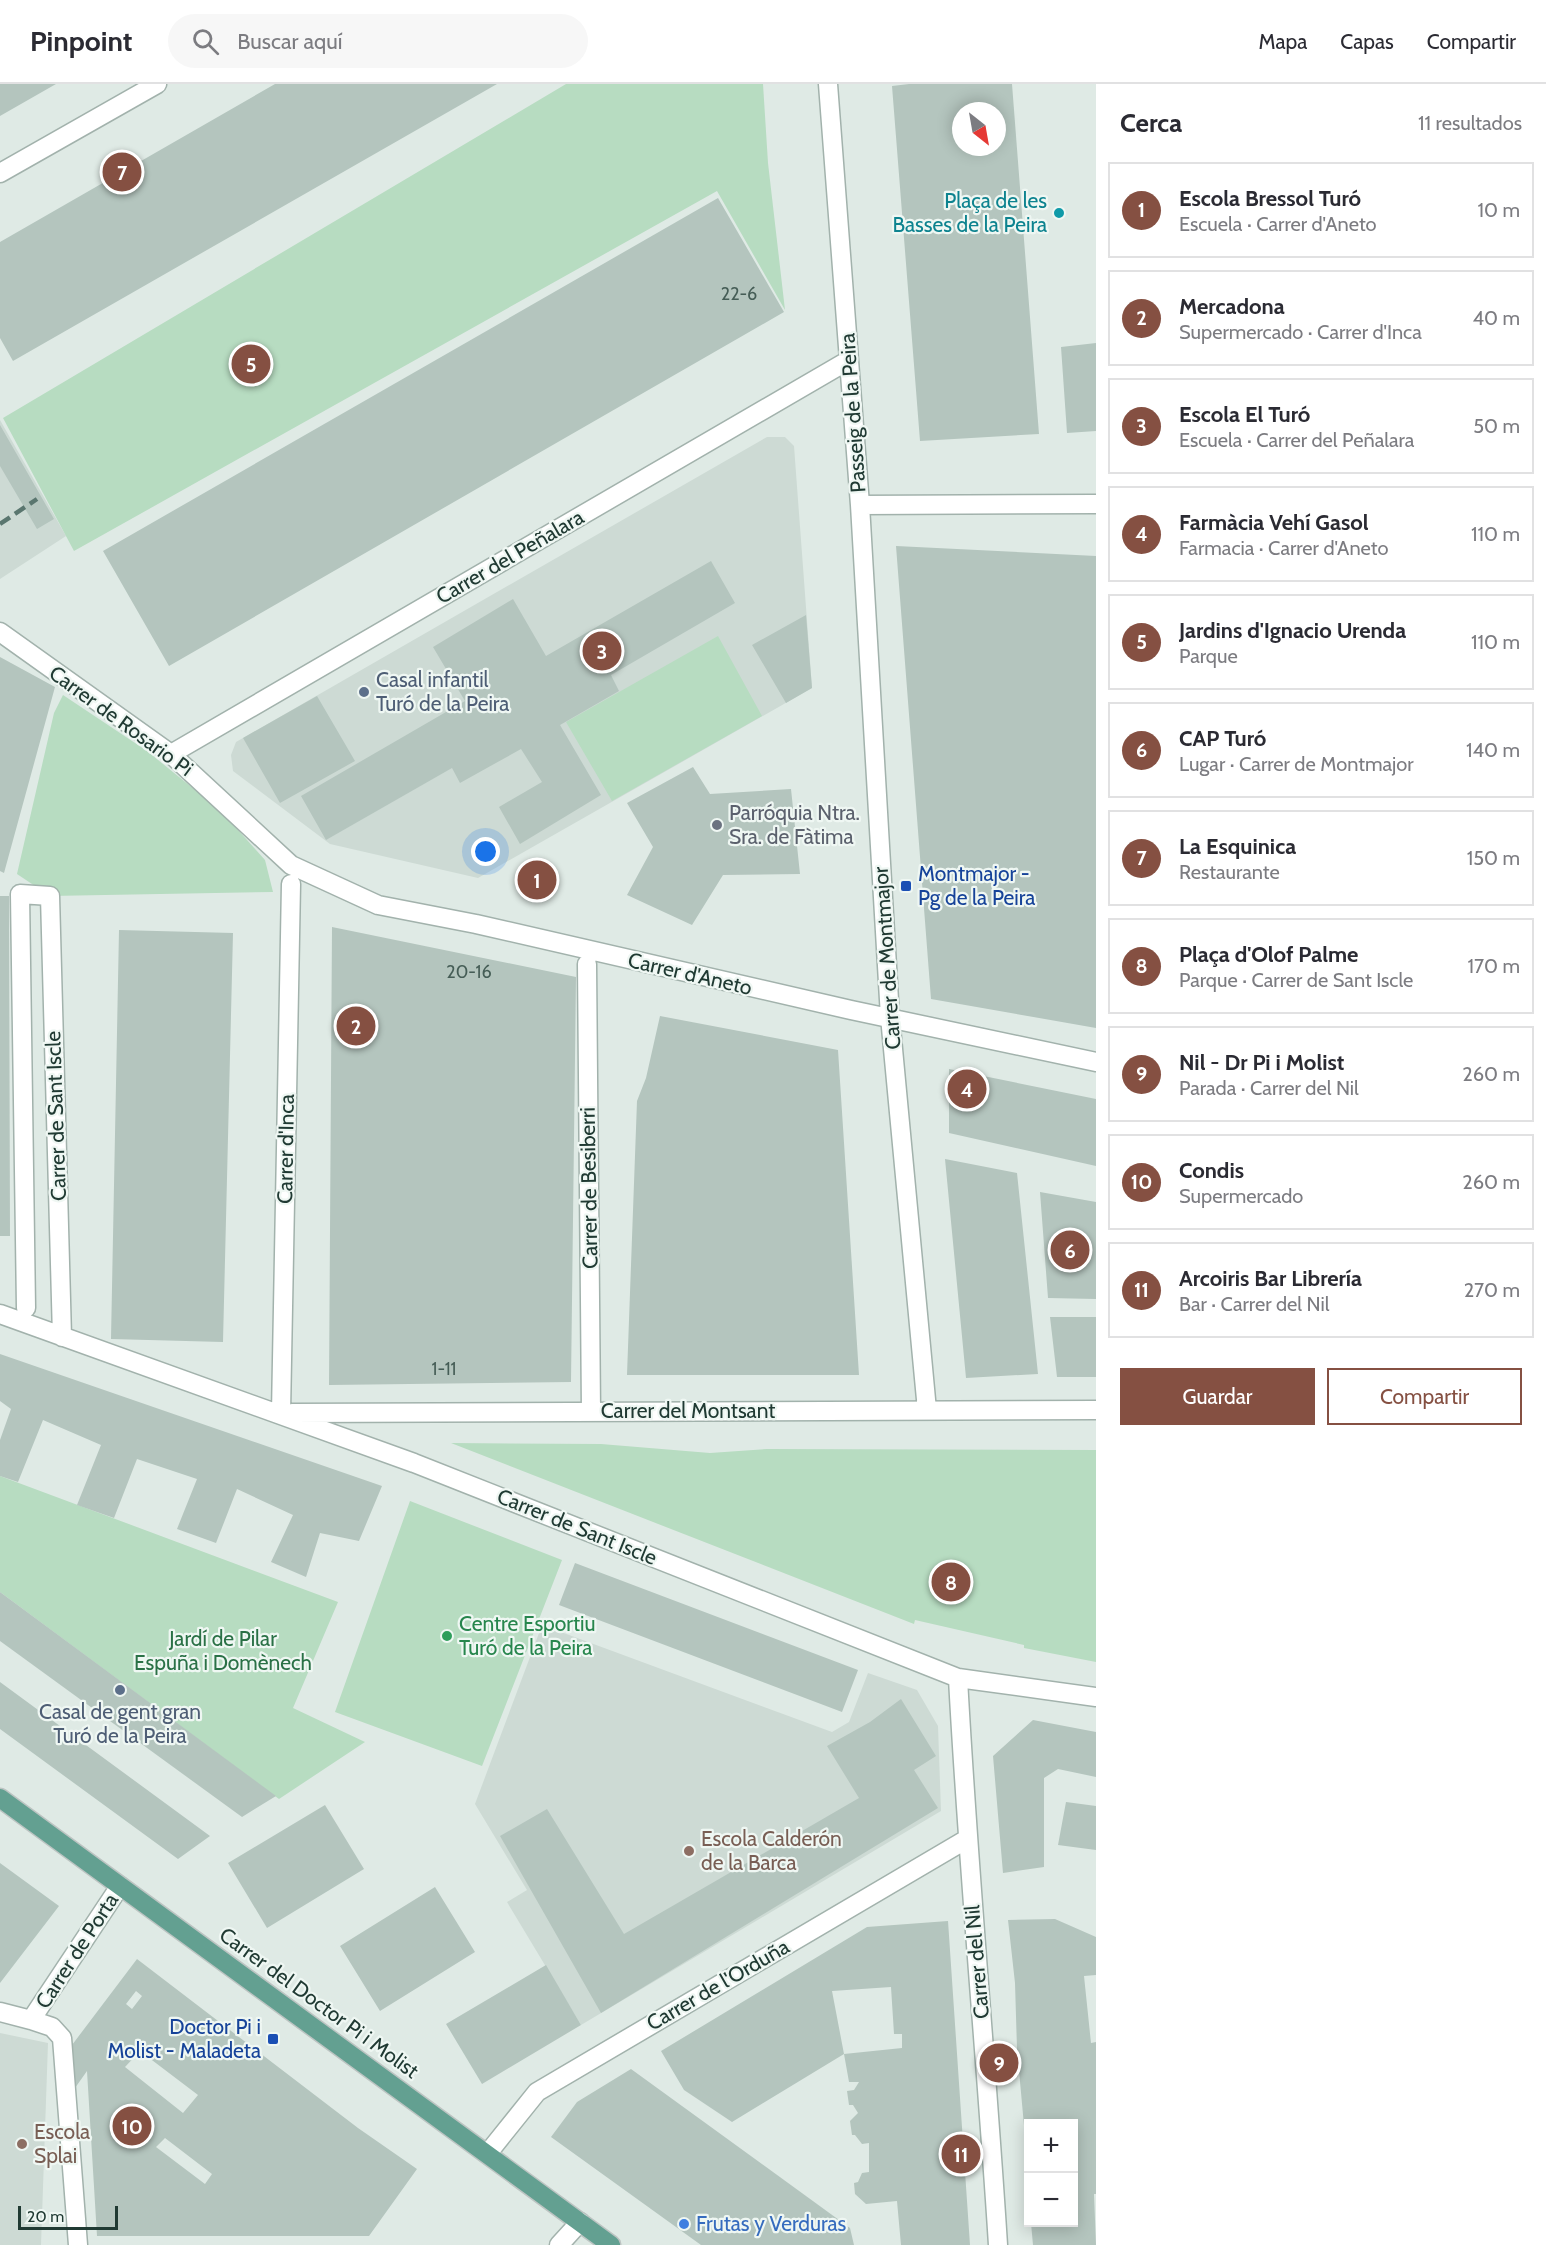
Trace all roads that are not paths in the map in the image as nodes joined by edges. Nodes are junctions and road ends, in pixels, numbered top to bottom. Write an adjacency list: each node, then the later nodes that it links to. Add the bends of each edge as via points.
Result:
1 (157, 84): 3 (street)
2 (828, 84): 4 (street, Passeig de la Peira)
3 (0, 172)
4 (849, 360): 6 (street, Passeig de la Peira); 8 (street, Carrer del Peñalara)
5 (1096, 504): 6 (street, Passeig de la Peira)
6 (860, 506): 12 (street, Carrer de Montmajor)
7 (0, 632): 8 (street, Carrer de Rosario Pi)
8 (171, 754): 9 (street, Carrer de Rosario Pi)
9 (291, 865): 12 (street, Carrer d'Aneto, via 378,905)
10 (291, 885): 20 (street, Carrer d'Inca)
11 (587, 964): 19 (street, Carrer de Besiberri)
12 (890, 1017): 13 (street, Carrer d'Aneto); 17 (street, Carrer de Montmajor)
13 (1096, 1062)
14 (26, 1308): 16 (street, Carrer de Sant Iscle, via 20,894 50,896)
15 (0, 1314): 16 (street, Carrer de Sant Iscle)
16 (62, 1337): 20 (street, Carrer de Sant Iscle)
17 (927, 1410): 18 (street, Carrer del Montsant); 19 (street, Carrer del Montsant)
18 (1096, 1410)
19 (591, 1412): 20 (street, Carrer del Montsant)
20 (281, 1413): 21 (street, Carrer de Sant Iscle)
21 (958, 1678): 22 (street, Carrer de Sant Iscle); 24 (street, Carrer del Nil)
22 (1096, 1697)
23 (0, 1798): 25 (main road, Carrer del Doctor Pi i Molist)
24 (967, 1839): 28 (street, Carrer de l'Orduña, via 537,2092); 33 (street, Carrer del Nil)
25 (120, 1886): 27 (street, Carrer de Porta); 28 (main road, Carrer del Doctor Pi i Molist)
26 (0, 2012): 27 (street, Carrer de Porta)
27 (31, 2020): 30 (street, via 52,2027 62,2038)
28 (488, 2153): 29 (main road, Carrer del Doctor Pi i Molist)
29 (580, 2222): 31 (street); 32 (main road, Carrer del Doctor Pi i Molist)
30 (78, 2245)
31 (559, 2245)
32 (611, 2245)
33 (998, 2245)

